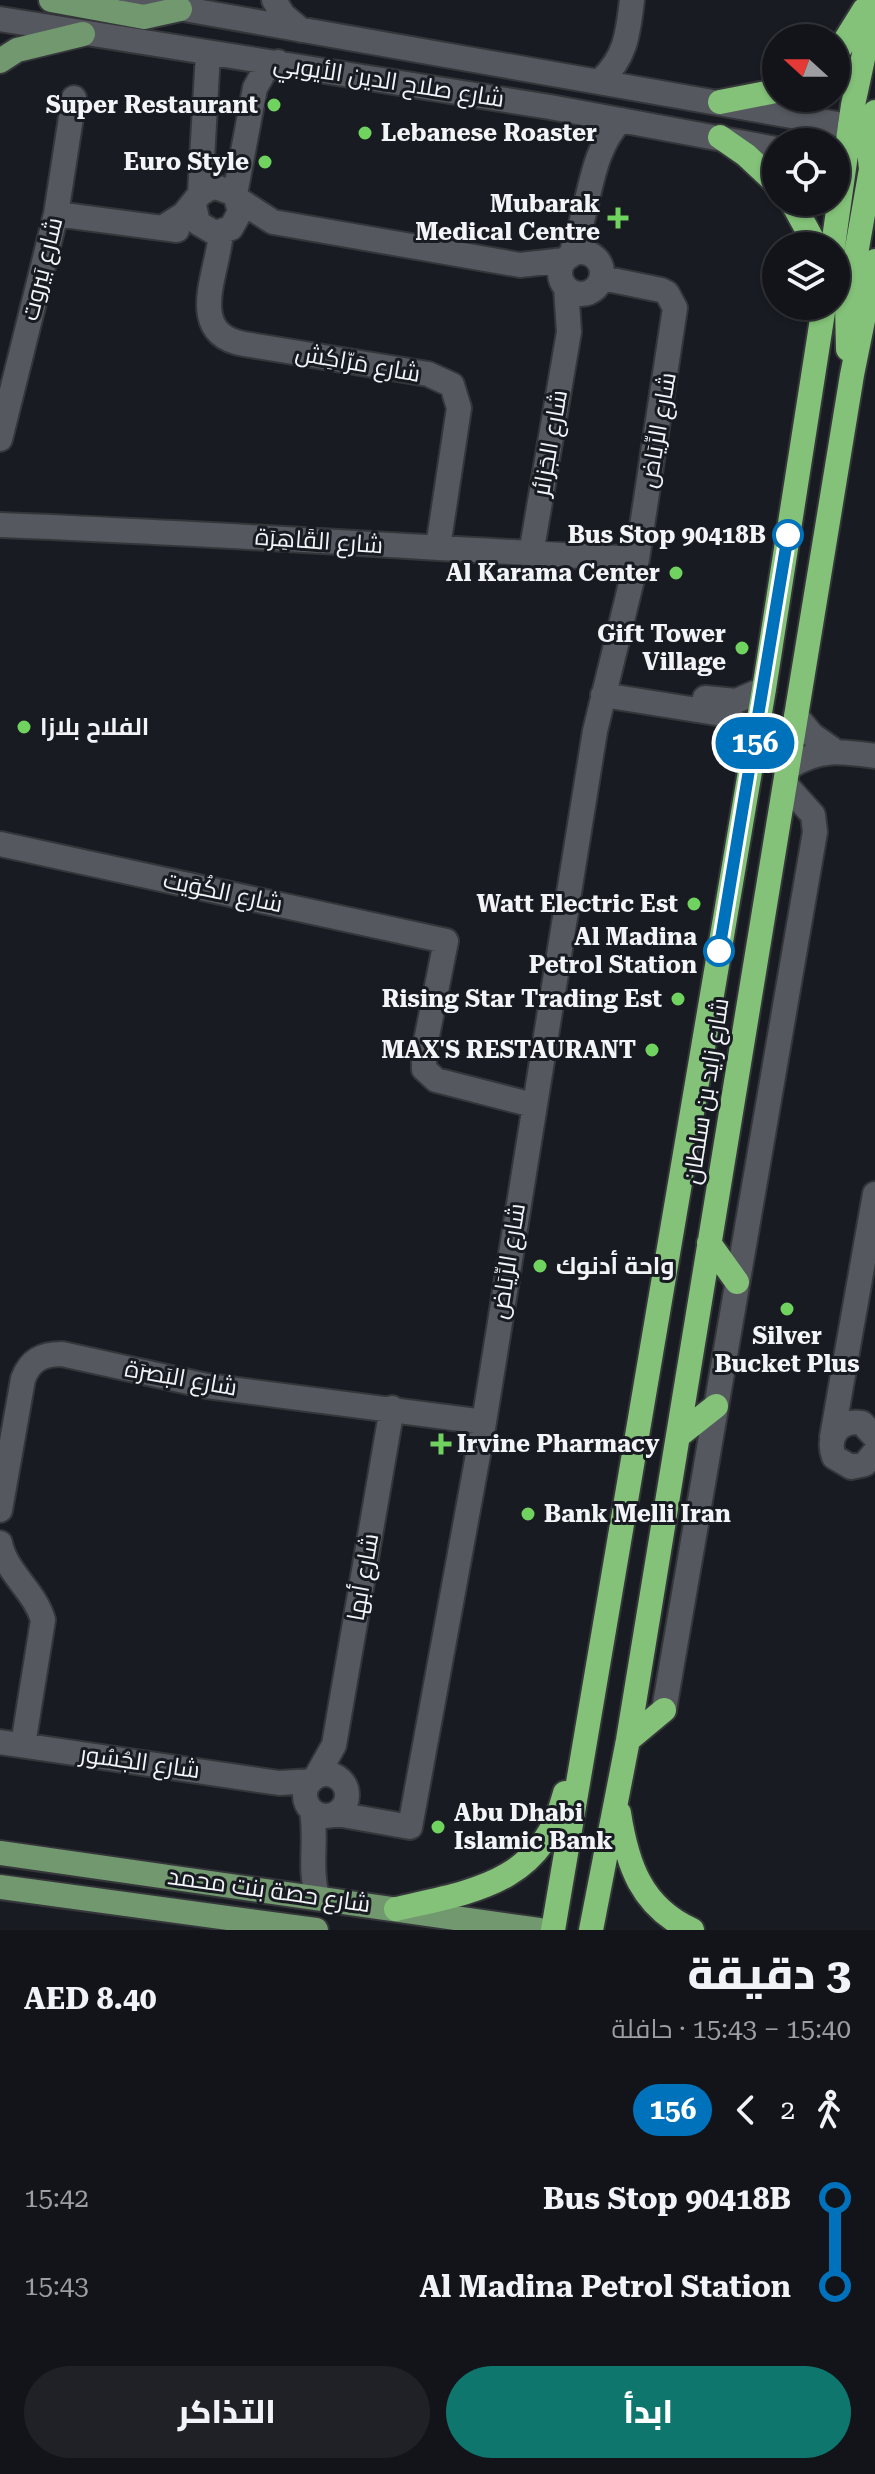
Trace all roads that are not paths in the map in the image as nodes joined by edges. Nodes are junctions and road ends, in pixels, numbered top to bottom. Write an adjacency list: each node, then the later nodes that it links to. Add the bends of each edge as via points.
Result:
1 (51, 0): 8 (main road, via 144,17)
2 (133, 0): 8 (street, شارع صلاح الدين الأيوبي)
3 (258, 0): 10 (street)
4 (274, 0): 11 (street)
5 (632, 0): 14 (street)
6 (867, 0): 13 (highway)
7 (875, 3): 26 (highway)
8 (180, 9): 10 (street, شارع صلاح الدين الأيوبي)
9 (0, 19): 12 (street, شارع صلاح الدين الأيوبي)
10 (239, 21): 11 (street, شارع صلاح الدين الأيوبي)
11 (301, 30): 18 (street, شارع صلاح الدين الأيوبي)
12 (83, 34): 15 (street, شارع صلاح الدين الأيوبي); 16 (main road, via 17,50)
13 (850, 36)
14 (627, 43): 18 (street); 19 (street, via 634,68)
15 (208, 53): 17 (street, شارع صلاح الدين الأيوبي); 34 (street)
16 (0, 61)
17 (278, 62): 23 (street, شارع صلاح الدين الأيوبي); 32 (street, via 255,88)
18 (601, 80): 19 (street, شارع صلاح الدين الأيوبي)
19 (649, 88): 22 (street, شارع صلاح الدين الأيوبي)
20 (762, 94): 22 (highway)
21 (74, 98): 33 (street, شارع بَيروت)
22 (720, 102): 26 (street, شارع صلاح الدين الأيوبي)
23 (586, 115): 24 (street, شارع صلاح الدين الأيوبي); 28 (street, شارع الجَزائر)
24 (621, 120): 25 (street, شارع صلاح الدين الأيوبي); 28 (street, شارع الجَزائر)
25 (720, 137): 27 (street, شارع صلاح الدين الأيوبي); 31 (highway)
26 (870, 141): 29 (street); 30 (highway); 40 (highway, via 847,305)
27 (762, 146)
28 (598, 154): 37 (street, شارع الجَزائر)
29 (850, 156)
30 (850, 156)
31 (762, 170)
32 (237, 197): 34 (street, via 239,218); 34 (street, via 213,186); 35 (street, شارع الرِّيَاض)
33 (56, 214): 34 (street, شارع الرِّيَاض, via 162,228); 41 (street, شارع بَيروت)
34 (210, 220): 35 (street, شارع الرِّيَاض); 43 (street, شارع مَرّاكِش, via 211,323 230,342 428,374 452,385 459,408)
35 (273, 222): 37 (street, شارع الرِّيَاض)
36 (875, 261): 38 (highway, شارع زايد بن سلطان)
37 (578, 274): 44 (street, شارع الجَزائر); 45 (street, شارع الرِّيَاض, via 661,290 675,308)
38 (872, 283): 40 (highway, شارع زايد بن سلطان)
39 (822, 320): 47 (highway, شارع زايد بن سلطان)
40 (852, 375): 48 (highway, شارع زايد بن سلطان)
41 (0, 439)
42 (0, 525): 43 (street, شارع القَاهِرَة)
43 (438, 547): 44 (street, شارع القَاهِرَة)
44 (531, 554): 45 (street, شارع القَاهِرَة)
45 (637, 559): 46 (street, شارع الرِّيَاض)
46 (605, 687): 47 (street, via 727,702); 49 (street, via 722,714 739,724); 54 (street, شارع الرِّيَاض)
47 (764, 689): 49 (highway, شارع زايد بن سلطان)
48 (796, 716): 50 (street); 52 (highway, شارع زايد بن سلطان)
49 (754, 746): 68 (highway, شارع زايد بن سلطان)
50 (832, 749): 51 (street); 52 (street, via 809,755)
51 (875, 756)
52 (787, 776): 56 (highway, شارع زايد بن سلطان); 57 (street, via 815,826)
53 (0, 844): 54 (street, شارع الكُوَيت, via 446,941 424,1069 436,1080)
54 (533, 1105): 61 (street, شارع الرِّيَاض)
55 (875, 1194): 58 (street)
56 (709, 1243): 57 (highway); 63 (highway, شارع زايد بن سلطان)
57 (737, 1282): 59 (street)
58 (846, 1374): 62 (street); 64 (street)
59 (716, 1406): 63 (highway); 69 (street)
60 (392, 1408): 61 (street, شارع البَصرَة); 66 (street, شارع البَصرَة, via 207,1386 62,1354 43,1356 30,1364 23,1379); 73 (street, شارع أبها)
61 (484, 1422): 74 (street, شارع الرِّيَاض)
62 (868, 1430): 64 (street, via 848,1422)
63 (678, 1436): 70 (highway, شارع زايد بن سلطان)
64 (832, 1437): 65 (street, via 832,1450 845,1465 865,1464)
65 (875, 1452)
66 (0, 1510)
67 (0, 1543): 71 (street, via 43,1620)
68 (603, 1651): 80 (highway, via 560,1815 546,1840 509,1877); 83 (highway, شارع زايد بن سلطان)
69 (664, 1710): 70 (highway)
70 (628, 1740): 72 (highway, شارع زايد بن سلطان)
71 (11, 1744): 73 (street, شارع الجُسُور, via 279,1783)
72 (616, 1795): 84 (highway, شارع زايد بن سلطان); 85 (highway, via 624,1845 642,1891 662,1913)
73 (325, 1797): 74 (street, شارع الجُسُور); 76 (street, شارع أبها)
74 (412, 1818)
75 (0, 1853): 78 (main road, شارع حصة بنت محمد)
76 (313, 1854): 78 (street); 79 (street, شارع أبها)
77 (0, 1887): 81 (main road, شارع حصة بنت محمد)
78 (290, 1894): 79 (main road, شارع حصة بنت محمد)
79 (317, 1896): 80 (main road, شارع حصة بنت محمد)
80 (396, 1909): 82 (main road, شارع حصة بنت محمد)
81 (316, 1930)
82 (539, 1930)
83 (553, 1930)
84 (591, 1930)
85 (692, 1930)

